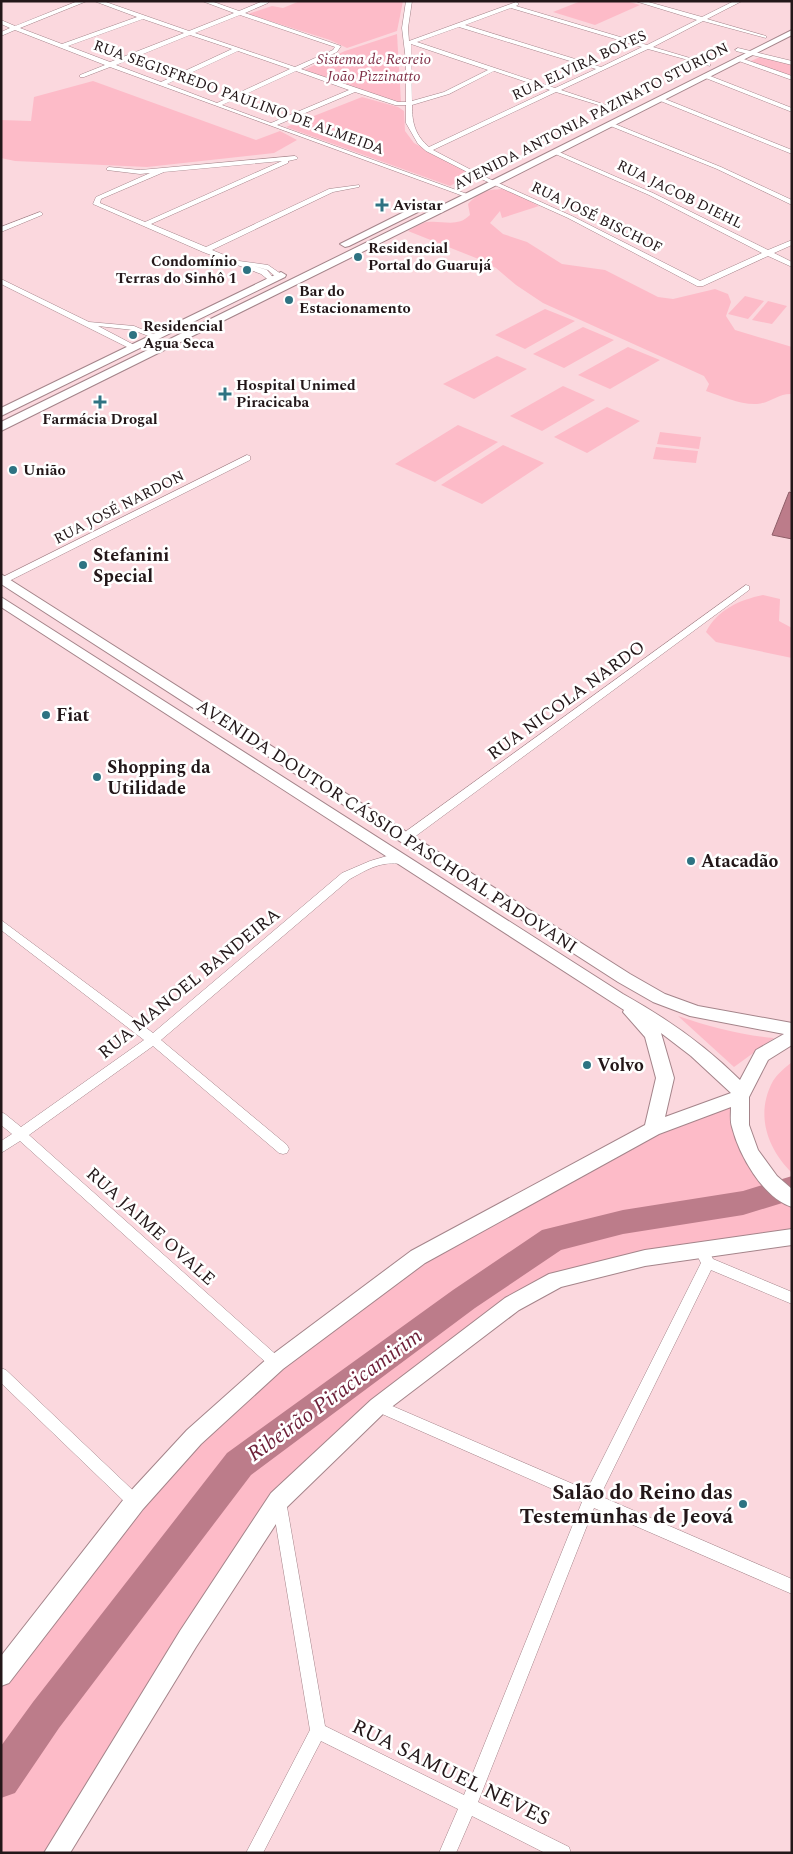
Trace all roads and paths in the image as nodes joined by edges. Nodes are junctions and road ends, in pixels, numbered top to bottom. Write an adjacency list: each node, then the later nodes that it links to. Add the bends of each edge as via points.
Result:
1 (84, 1): 16 (street)
2 (97, 1): 11 (street)
3 (205, 1): 10 (street)
4 (522, 1): 9 (street)
5 (739, 1): 12 (street, RUA ELVIRA BOYES)
6 (266, 2): 10 (street)
7 (643, 2): 12 (street)
8 (411, 3): 21 (street, via 405,28)
9 (511, 6): 15 (street); 23 (street)
10 (238, 13): 17 (street); 31 (street, via 338,46 335,51)
11 (142, 17): 17 (street); 22 (street)
12 (701, 19): 20 (street); 23 (street, RUA ELVIRA BOYES)
13 (1, 22): 16 (street, RUA SEGISFREDO PAULINO DE ALMEIDA)
14 (792, 24): 20 (main road, AVENIDA ANTONIA PAZINATO STURION)
15 (460, 25): 21 (street); 30 (street)
16 (14, 28): 18 (street); 22 (street, RUA SEGISFREDO PAULINO DE ALMEIDA)
17 (188, 33): 24 (street); 28 (street)
18 (1, 34)
19 (789, 35): 25 (main road, AVENIDA ANTONIA PAZINATO STURION)
20 (764, 37): 26 (main road, AVENIDA ANTONIA PAZINATO STURION)
21 (408, 43): 32 (street); 41 (street)
22 (63, 46): 28 (street, RUA SEGISFREDO PAULINO DE ALMEIDA)
23 (646, 47): 29 (street); 30 (street, RUA ELVIRA BOYES)
24 (236, 50): 31 (street); 36 (street)
25 (752, 52): 26 (main road, AVENIDA ANTONIA PAZINATO STURION); 27 (street)
26 (738, 54): 29 (main road, AVENIDA ANTONIA PAZINATO STURION); 34 (main road, AVENIDA ANTONIA PAZINATO STURION); 35 (street)
27 (792, 63)
28 (111, 64): 33 (street); 36 (street, RUA SEGISFREDO PAULINO DE ALMEIDA)
29 (708, 65): 34 (main road, via 699,72); 42 (main road, AVENIDA ANTONIA PAZINATO STURION)
30 (599, 68): 37 (street, RUA ELVIRA BOYES)
31 (293, 69): 38 (street); 40 (street)
32 (492, 70): 37 (street); 41 (street, via 430,101)
33 (82, 76)
34 (705, 76): 39 (main road, AVENIDA ANTONIA PAZINATO STURION); 43 (street)
35 (792, 78)
36 (161, 84): 40 (street, RUA SEGISFREDO PAULINO DE ALMEIDA)
37 (554, 89): 42 (street); 46 (street, RUA ELVIRA BOYES)
38 (354, 90): 41 (street); 44 (street)
39 (660, 98): 45 (main road, AVENIDA ANTONIA PAZINATO STURION); 48 (street)
40 (217, 105): 44 (street, RUA SEGISFREDO PAULINO DE ALMEIDA)
41 (409, 105): 46 (street, via 409,123 420,143)
42 (616, 110): 49 (main road, AVENIDA ANTONIA PAZINATO STURION)
43 (792, 110)
44 (271, 124): 58 (street, RUA SEGISFREDO PAULINO DE ALMEIDA)
45 (610, 124): 47 (main road, AVENIDA ANTONIA PAZINATO STURION); 60 (street, via 719,168)
46 (428, 150): 55 (street, RUA JOSÉ BISCHOF)
47 (555, 152): 56 (main road, AVENIDA ANTONIA PAZINATO STURION); 67 (street, RUA JACOB DIEHL, via 651,194)
48 (792, 152)
49 (529, 153)
50 (254, 162): 53 (street); 54 (street); 54 (street, via 295,158)
51 (109, 169): 53 (street)
52 (497, 169): 55 (main road, AVENIDA ANTONIA PAZINATO STURION)
53 (165, 170): 62 (street, via 98,198 96,204)
54 (266, 171): 62 (street)
55 (481, 176): 56 (street, RUA JOSÉ BISCHOF); 58 (main road, AVENIDA ANTONIA PAZINATO STURION)
56 (494, 182): 59 (main road, AVENIDA ANTONIA PAZINATO STURION); 67 (street, RUA JOSÉ BISCHOF, via 700,284)
57 (357, 186): 66 (street, via 331,190)
58 (453, 190): 59 (street, RUA SEGISFREDO PAULINO DE ALMEIDA); 65 (main road, AVENIDA ANTONIA PAZINATO STURION)
59 (468, 196): 71 (main road, AVENIDA ANTONIA PAZINATO STURION)
60 (792, 203)
61 (40, 214): 63 (street)
62 (146, 224): 66 (street)
63 (1, 230)
64 (792, 242): 67 (street)
65 (338, 247)
66 (206, 250): 69 (street, via 238,263 259,264)
67 (768, 253): 68 (street, RUA JACOB DIEHL)
68 (792, 264)
69 (280, 276): 71 (main road, via 290,281); 72 (main road)
70 (1, 281): 74 (street)
71 (288, 284): 73 (main road, AVENIDA ANTONIA PAZINATO STURION)
72 (243, 294): 73 (main road); 75 (main road)
73 (252, 302): 79 (main road, AVENIDA ANTONIA PAZINATO STURION)
74 (85, 322): 75 (street, via 134,328); 76 (street)
75 (156, 336): 76 (main road)
76 (134, 347): 77 (main road)
77 (71, 378): 78 (main road, via 69,387); 79 (main road)
78 (49, 397): 79 (main road)
79 (3, 421)
80 (247, 458): 81 (street, RUA JOSÉ NARDON)
81 (3, 579): 85 (main road, AVENIDA DOUTOR CÁSSIO PASCHOAL PADOVANI)
82 (746, 588): 86 (street, RUA NICOLA NARDO)
83 (1, 601): 84 (main road, AVENIDA DOUTOR CÁSSIO PASCHOAL PADOVANI)
84 (54, 636): 85 (main road, via 70,631 114,660); 87 (main road, AVENIDA DOUTOR CÁSSIO PASCHOAL PADOVANI)
85 (131, 662): 86 (main road, AVENIDA DOUTOR CÁSSIO PASCHOAL PADOVANI)
86 (405, 838): 90 (main road, AVENIDA DOUTOR CÁSSIO PASCHOAL PADOVANI, via 659,998 696,1012)
87 (402, 860): 89 (main road, AVENIDA DOUTOR CÁSSIO PASCHOAL PADOVANI); 92 (street, RUA MANOEL BANDEIRA, via 385,859 346,876)
88 (1, 924): 92 (street)
89 (617, 998): 93 (main road, AVENIDA DOUTOR CÁSSIO PASCHOAL PADOVANI, via 685,1040 711,1061); 95 (main road, via 653,1034 663,1069 665,1078)
90 (792, 1029)
91 (792, 1037): 93 (main road, via 762,1055)
92 (152, 1040): 96 (street, RUA MANOEL BANDEIRA); 98 (street)
93 (740, 1094): 95 (main road); 99 (main road, via 740,1125 750,1154 770,1181)
94 (1, 1117): 96 (street, RUA JAIME OVALE)
95 (653, 1129): 103 (main road, via 418,1257)
96 (22, 1134): 97 (street, RUA MANOEL BANDEIRA); 103 (street, RUA JAIME OVALE)
97 (1, 1148)
98 (283, 1148)
99 (792, 1200)
100 (792, 1237): 101 (main road)
101 (705, 1256): 102 (street); 105 (main road, via 645,1258 556,1280 512,1304); 107 (street)
102 (792, 1298)
103 (276, 1364): 108 (main road, via 194,1436)
104 (1, 1374): 108 (street)
105 (378, 1406): 106 (main road); 107 (street)
106 (279, 1500): 111 (street); 113 (main road, via 188,1639)
107 (590, 1500): 109 (street); 112 (street)
108 (135, 1502): 110 (main road)
109 (792, 1587)
110 (1, 1675)
111 (318, 1731): 112 (street, RUA SAMUEL NEVES); 114 (street)
112 (468, 1806): 115 (street); 116 (street, RUA SAMUEL NEVES)
113 (56, 1853)
114 (254, 1853)
115 (447, 1853)
116 (564, 1853)

